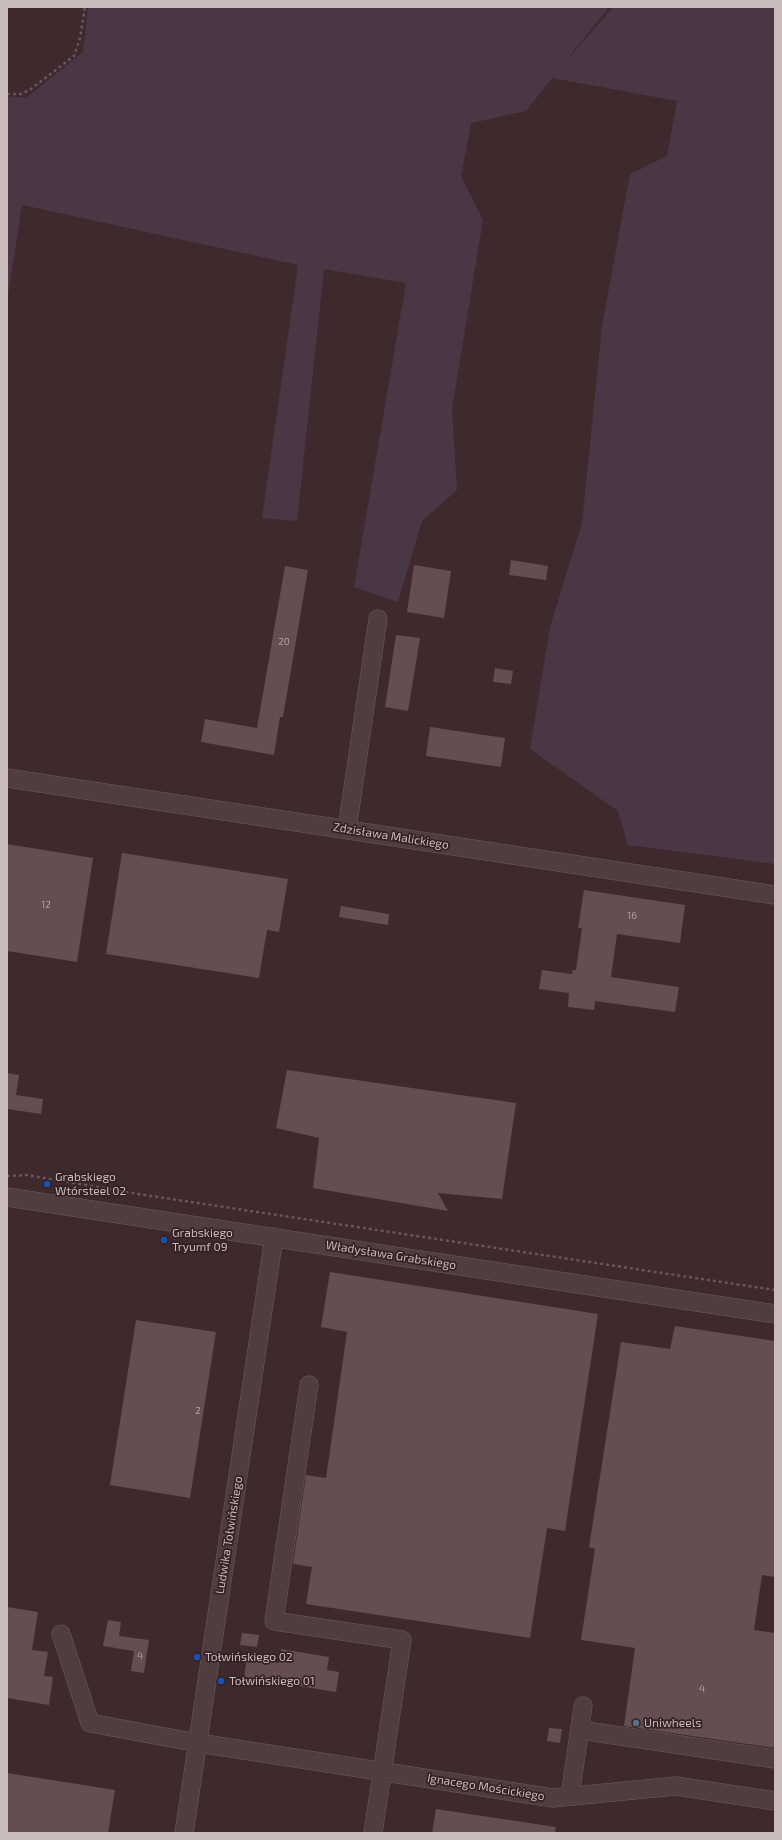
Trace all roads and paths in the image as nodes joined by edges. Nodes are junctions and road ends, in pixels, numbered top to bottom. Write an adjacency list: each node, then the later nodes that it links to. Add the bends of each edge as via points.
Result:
1 (85, 7): 2 (path, via 74,56 31,89 21,94)
2 (7, 94)
3 (378, 619): 5 (street)
4 (7, 778): 5 (street, Zdzisława Malickiego)
5 (347, 829): 6 (street, Zdzisława Malickiego)
6 (775, 895)
7 (7, 1176): 10 (path, via 27,1175)
8 (7, 1197): 9 (street, Władysława Grabskiego)
9 (274, 1237): 11 (street, Władysława Grabskiego); 16 (street, Ludwika Tołwińskiego)
10 (775, 1290)
11 (775, 1314)
12 (309, 1385): 18 (street, via 274,1620 402,1640)
13 (61, 1634): 16 (street, Ignacego Mościckiego, via 90,1723)
14 (583, 1706): 15 (street)
15 (580, 1730): 17 (street); 19 (street)
16 (198, 1743): 18 (street, Ignacego Mościckiego); 21 (street, Ludwika Tołwińskiego)
17 (775, 1759)
18 (382, 1771): 19 (street, Ignacego Mościckiego, via 553,1798); 22 (street)
19 (570, 1796): 20 (street, Ignacego Mościckiego, via 676,1786)
20 (775, 1801)
21 (184, 1833)
22 (373, 1833)

